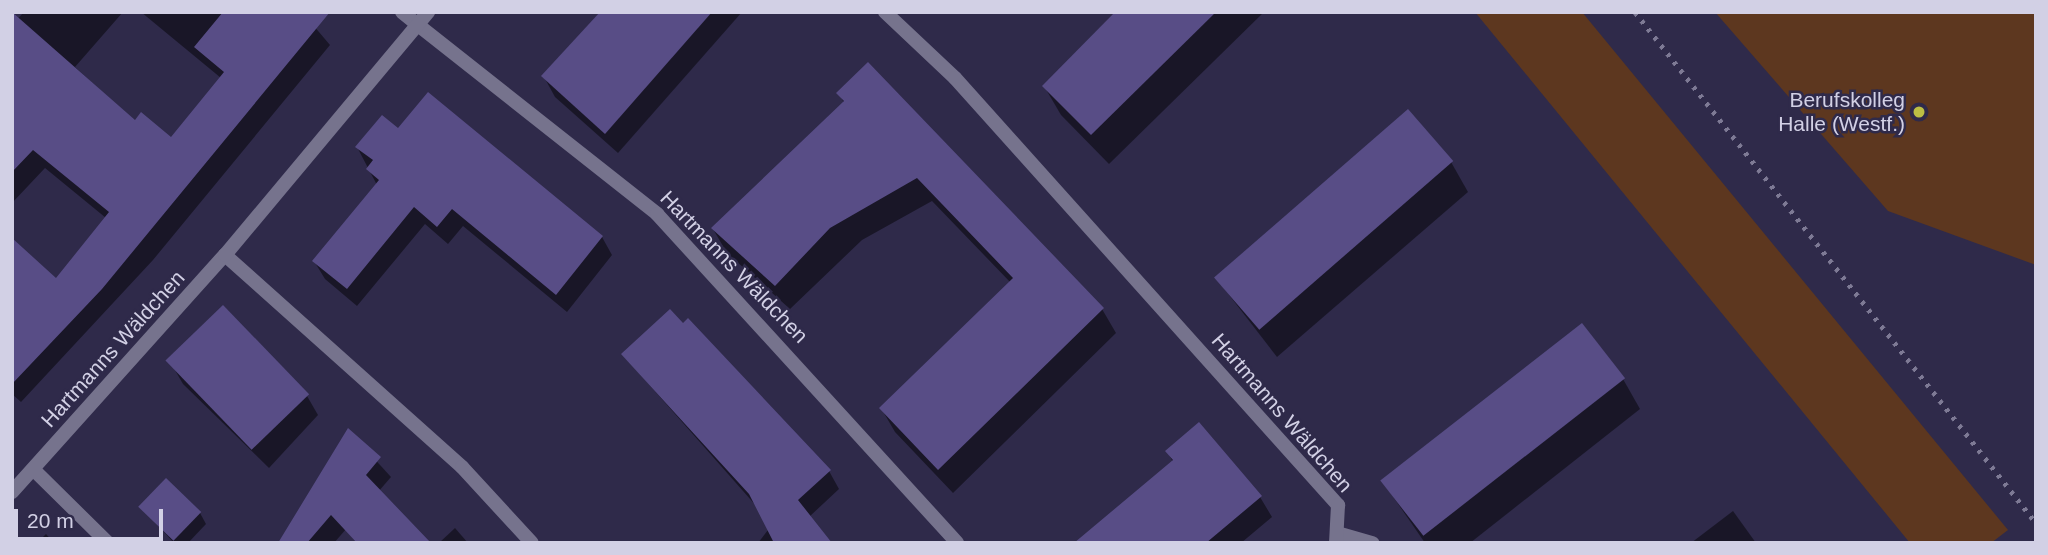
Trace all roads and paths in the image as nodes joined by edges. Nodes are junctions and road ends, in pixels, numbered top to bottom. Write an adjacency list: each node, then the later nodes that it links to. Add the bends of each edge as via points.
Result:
1 (402, 12): 4 (street)
2 (428, 12): 4 (street, Hartmanns Wäldchen)
3 (885, 12): 8 (street, Hartmanns Wäldchen, via 955,78 1338,505)
4 (418, 25): 5 (street, Hartmanns Wäldchen); 11 (street, Hartmanns Wäldchen, via 657,214)
5 (225, 255): 6 (street, Hartmanns Wäldchen); 10 (street, via 463,467)
6 (34, 470): 7 (street, Hartmanns Wäldchen); 9 (street)
7 (12, 492)
8 (1337, 538): 12 (street)
9 (108, 543)
10 (532, 543)
11 (957, 543)
12 (1373, 543)

